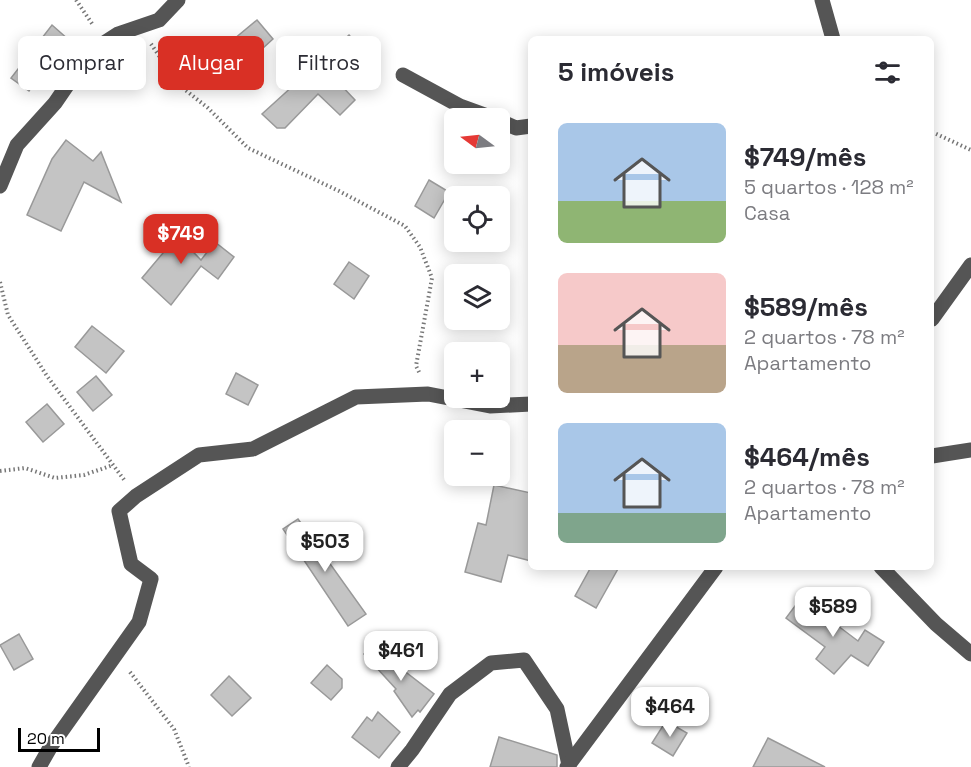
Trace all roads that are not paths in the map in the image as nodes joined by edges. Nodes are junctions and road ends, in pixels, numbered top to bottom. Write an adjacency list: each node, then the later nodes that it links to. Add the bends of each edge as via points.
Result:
1 (178, 0): 8 (street, via 159,20 118,34 90,52 55,103 17,145)
2 (822, 0): 3 (street)
3 (832, 36)
4 (403, 75): 5 (street)
5 (466, 108)
6 (510, 125): 7 (street)
7 (528, 126)
8 (0, 186)
9 (971, 265): 10 (street)
10 (934, 316)
11 (528, 404): 18 (street, via 490,406 428,394 356,397 253,449 200,455 136,496 119,511 131,564 150,579 139,622)
12 (971, 450): 13 (street)
13 (934, 456)
14 (714, 570): 17 (street)
15 (884, 570): 16 (street)
16 (971, 654)
17 (568, 766): 19 (street, via 557,709 524,660 491,663 450,694)
18 (39, 767)
19 (398, 767)

